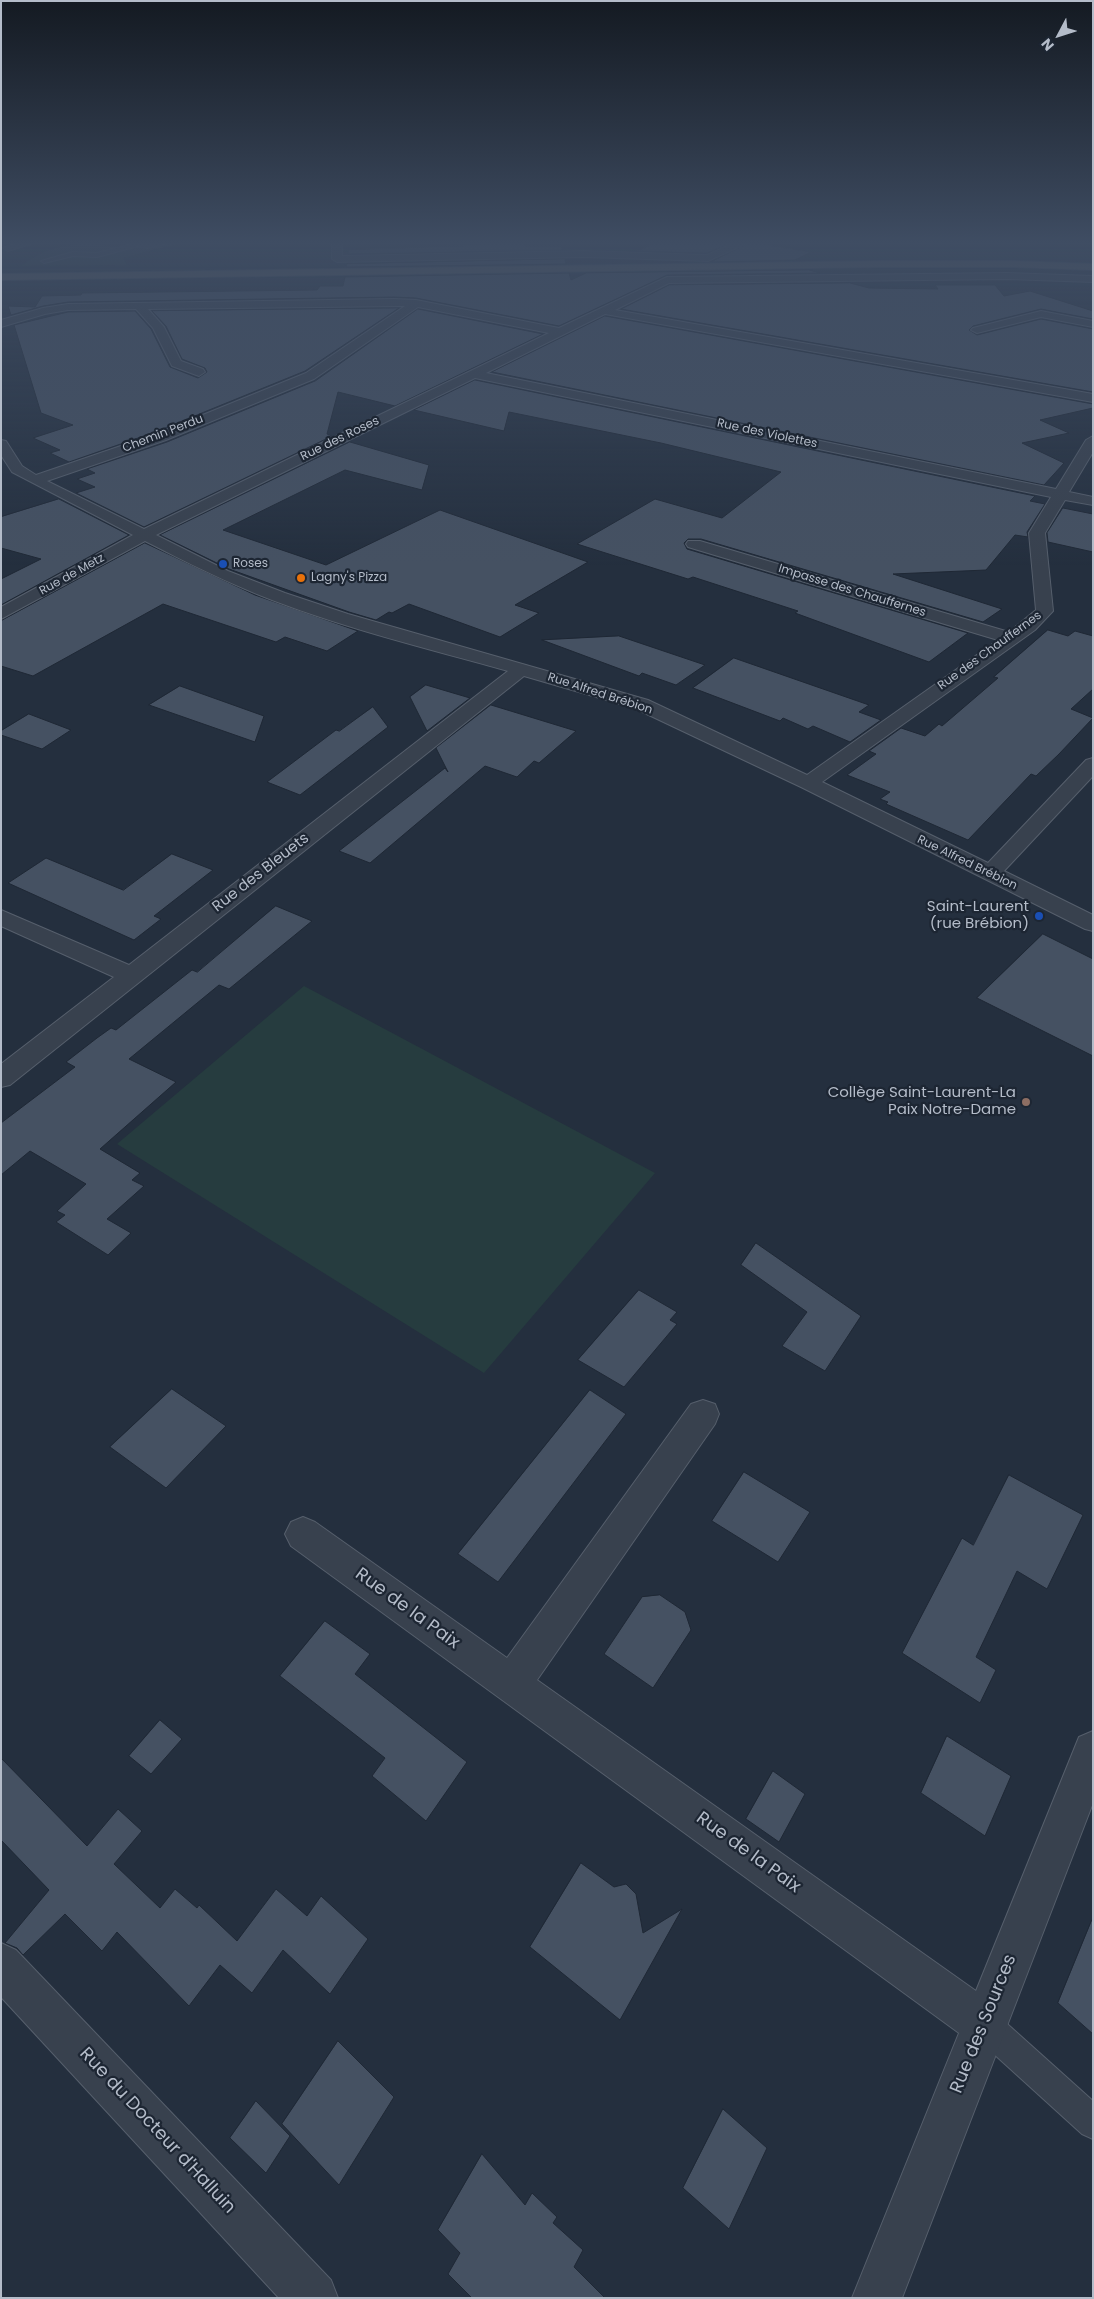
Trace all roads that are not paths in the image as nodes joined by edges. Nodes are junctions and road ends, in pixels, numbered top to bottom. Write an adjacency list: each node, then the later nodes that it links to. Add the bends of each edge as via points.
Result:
1 (170, 351): 5 (street, via 176,363)
2 (346, 351): 10 (street, Chemin Perdu, via 310,376 161,437)
3 (521, 351): 6 (street, Rue des Roses)
4 (830, 351): 7 (street)
5 (199, 372)
6 (474, 374): 11 (street, Rue des Violettes); 13 (street, Rue des Roses)
7 (1093, 398)
8 (1093, 440): 11 (street, Rue des Chauffernes)
9 (1, 444): 10 (street, Rue Alfred Brébion, via 10,471)
10 (35, 480): 13 (street, Rue Alfred Brébion)
11 (1060, 494): 12 (street, Rue des Violettes); 16 (street, Rue des Chauffernes, via 1038,533 1044,611)
12 (1093, 501)
13 (143, 536): 15 (street, Rue de Metz); 17 (street, Rue Alfred Brébion, via 279,597)
14 (694, 544): 16 (street, Impasse des Chauffernes)
15 (1, 614)
16 (1010, 638): 19 (street, Rue des Chauffernes)
17 (521, 670): 19 (street, Rue Alfred Brébion, via 641,704); 23 (street, Rue des Bleuets)
18 (1093, 764): 20 (street)
19 (808, 783): 20 (street, Rue Alfred Brébion)
20 (990, 874): 22 (street, Rue Alfred Brébion)
21 (1, 917): 23 (street)
22 (1093, 924)
23 (130, 976): 24 (street, Rue des Bleuets)
24 (1, 1078)
25 (703, 1414): 27 (street)
26 (303, 1534): 27 (street, Rue de la Paix)
27 (511, 1684): 30 (street, Rue de la Paix)
28 (1093, 1751): 30 (street, Rue des Sources)
29 (1, 1965): 32 (street, Rue du Docteur d'Halluin)
30 (984, 2024): 31 (lane); 33 (street, Rue des Sources)
31 (1093, 2123)
32 (313, 2298)
33 (877, 2298)

